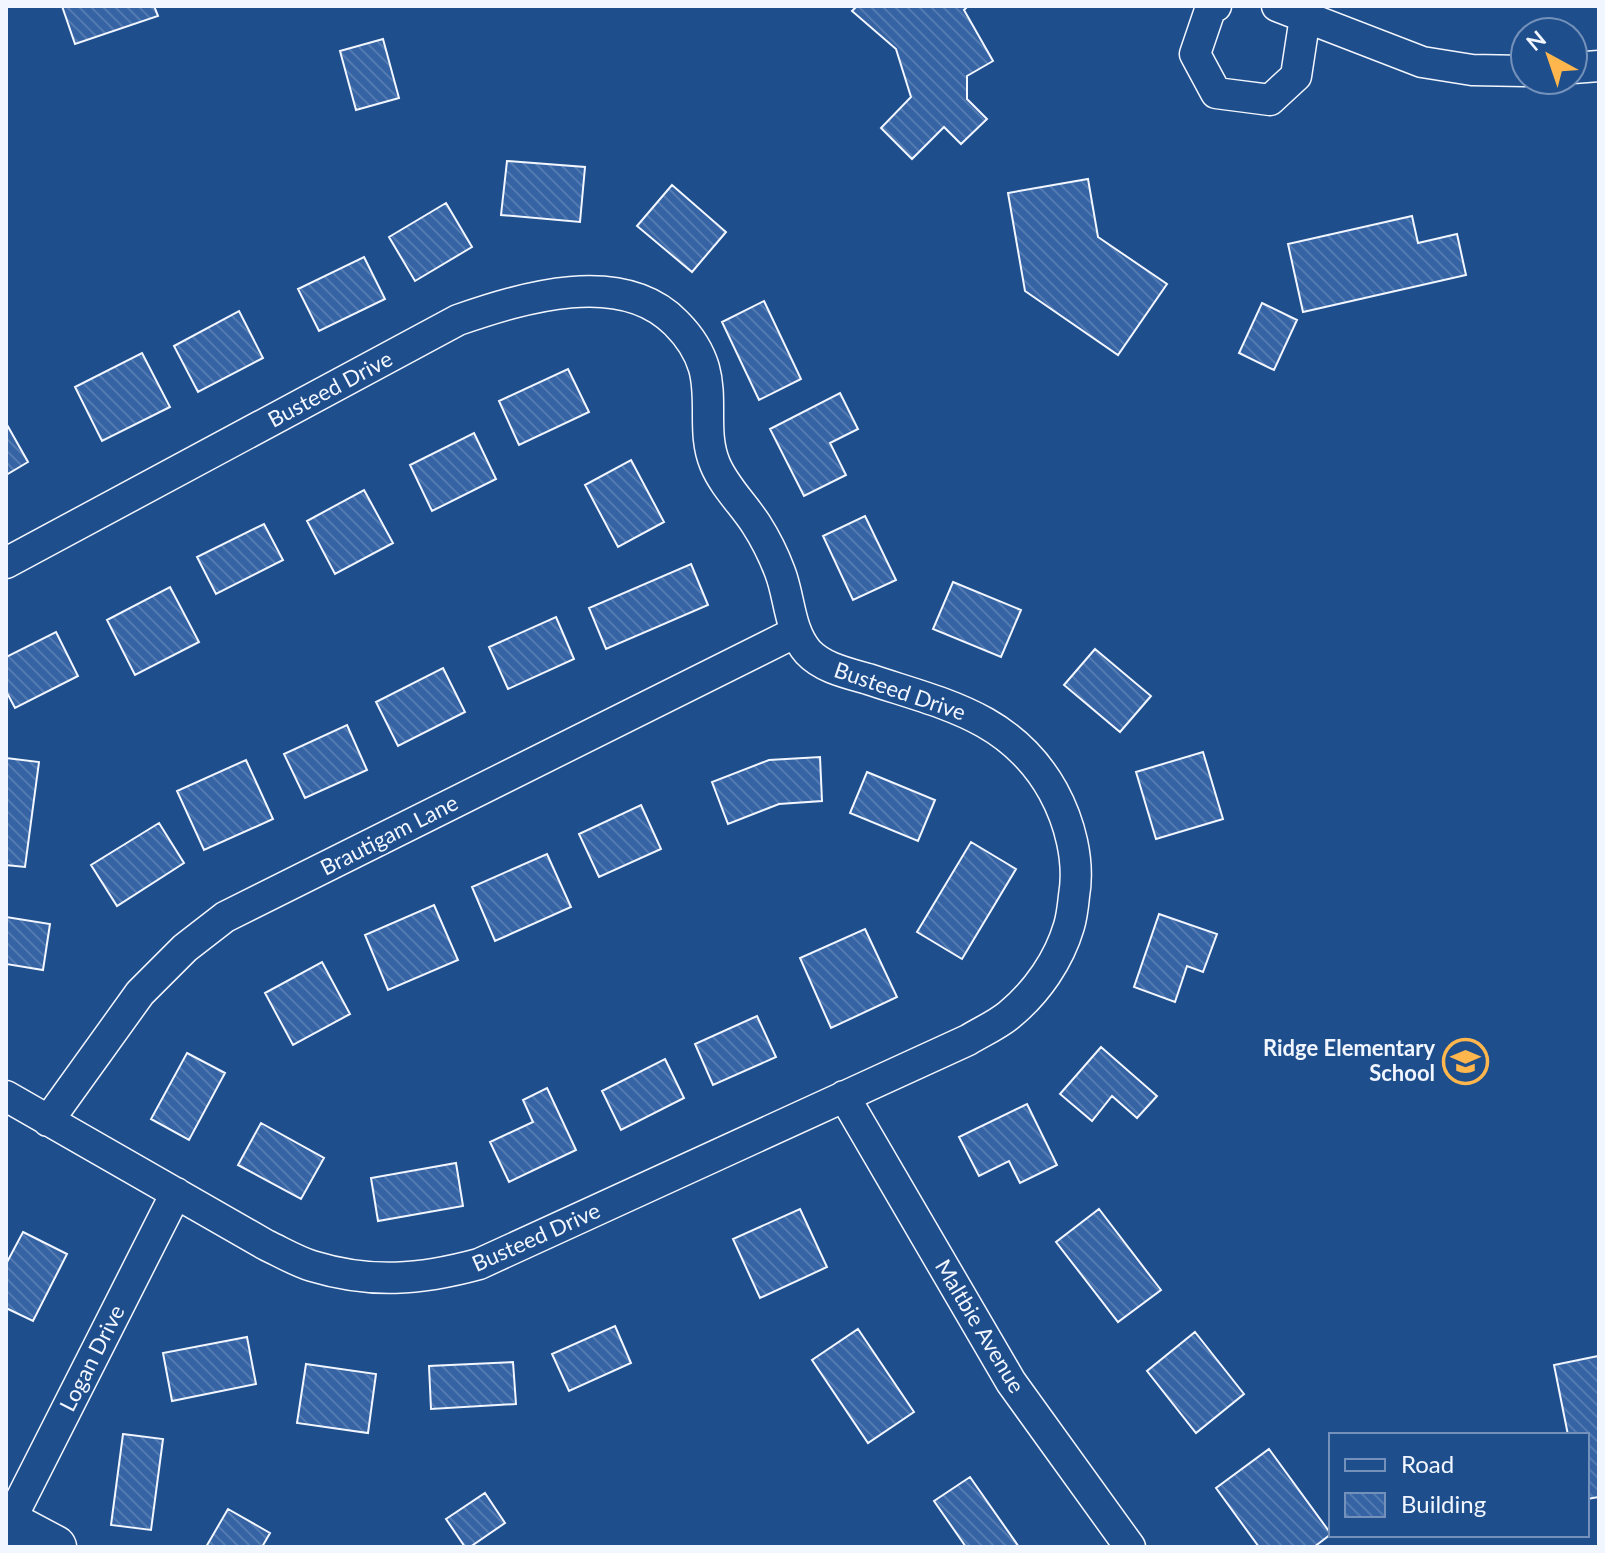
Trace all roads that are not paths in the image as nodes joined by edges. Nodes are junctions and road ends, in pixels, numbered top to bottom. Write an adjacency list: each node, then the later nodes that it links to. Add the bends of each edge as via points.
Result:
1 (1216, 6): 3 (street, via 1211,7 1195,54 1216,93 1270,100 1296,76)
2 (1277, 6): 3 (street)
3 (1305, 17): 4 (street, via 1422,62)
4 (1509, 71)
5 (6, 563): 6 (street, Busteed Drive, via 458,320 552,294 611,292 666,313 689,336 704,367 707,435 715,464 757,526 780,573)
6 (796, 632): 8 (street, Busteed Drive, via 826,666 954,708 988,723 1018,745 1043,772 1062,807 1074,846 1076,886 1069,926 1054,963 1032,993 1007,1017 968,1040); 9 (street, Brautigam Lane, via 225,917 140,993)
7 (6, 1096): 9 (street, Busteed Drive)
8 (844, 1096): 10 (street, Busteed Drive, via 479,1264 441,1275 353,1276 310,1265); 13 (street, Maltbie Avenue, via 1011,1382)
9 (48, 1121): 10 (street, Busteed Drive)
10 (176, 1193): 11 (street, Logan Drive)
11 (7, 1522): 12 (street)
12 (55, 1547)
13 (1130, 1547)

